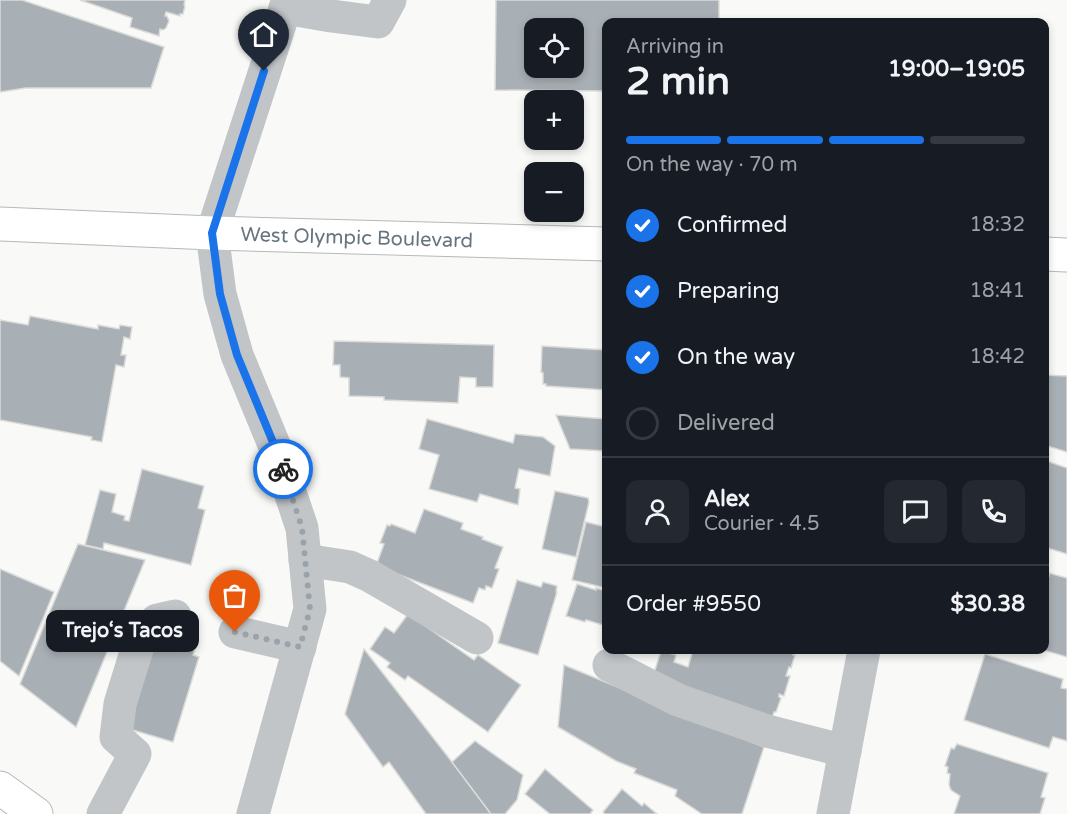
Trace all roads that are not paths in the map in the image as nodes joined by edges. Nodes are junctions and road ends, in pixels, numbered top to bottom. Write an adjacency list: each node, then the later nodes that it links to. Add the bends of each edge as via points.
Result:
1 (390, 0): 2 (street, via 378,22 331,16)
2 (286, 4): 4 (street)
3 (0, 224): 4 (main road, West Olympic Boulevard)
4 (212, 233): 5 (main road, West Olympic Boulevard); 8 (street, via 220,294 237,355 279,457 302,528)
5 (602, 244)
6 (1049, 254): 7 (main road)
7 (1067, 255)
8 (305, 560): 11 (street, via 350,567 370,576); 12 (street, via 310,609)
9 (175, 616): 18 (street, via 157,620 142,633 120,704 116,737 135,754)
10 (235, 632): 12 (street)
11 (477, 638)
12 (300, 647): 19 (street)
13 (863, 654): 15 (street)
14 (609, 665): 15 (street, via 678,700)
15 (845, 751): 20 (street)
16 (0, 788): 17 (main road)
17 (36, 814)
18 (103, 814)
19 (253, 814)
20 (833, 814)

